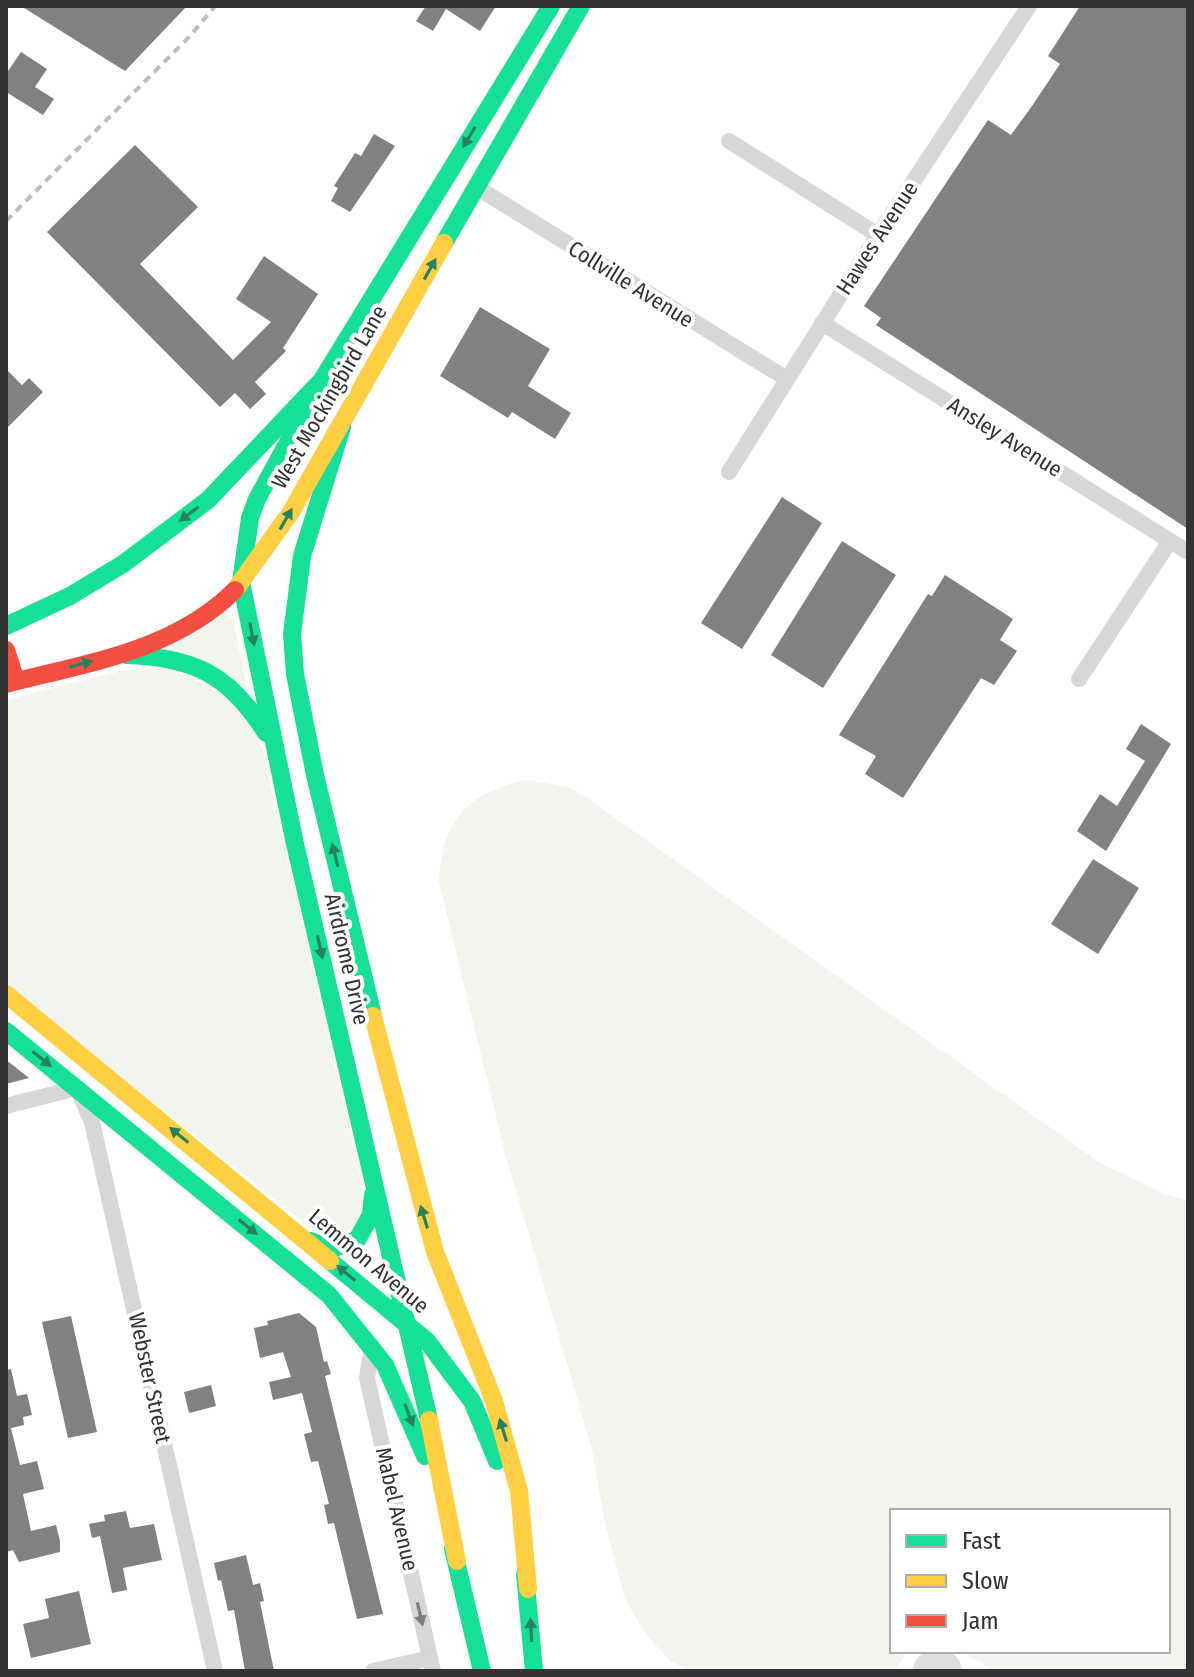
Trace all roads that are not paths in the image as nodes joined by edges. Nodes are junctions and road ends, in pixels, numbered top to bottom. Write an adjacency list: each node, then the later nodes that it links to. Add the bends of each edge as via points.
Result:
1 (551, 6): 4 (main road, West Mockingbird Lane)
2 (581, 6): 5 (main road, West Mockingbird Lane)
3 (1029, 6): 8 (street, Hawes Avenue)
4 (509, 71): 5 (main road); 9 (main road, West Mockingbird Lane, one-way to 9)
5 (532, 87): 7 (main road, West Mockingbird Lane)
6 (729, 141): 8 (street)
7 (476, 187): 11 (main road, West Mockingbird Lane, one-way to 7); 12 (street, Collville Avenue)
8 (878, 235): 10 (street, Hawes Avenue)
9 (360, 316): 11 (main road); 13 (main road, West Mockingbird Lane)
10 (822, 323): 12 (street, Hawes Avenue); 16 (street, Ansley Avenue)
11 (392, 337): 14 (main road, West Mockingbird Lane)
12 (787, 379): 15 (street, Hawes Avenue)
13 (322, 380): 18 (main road, Airdrome Drive, via 257,499); 19 (main road, West Mockingbird Lane, one-way to 19, via 208,500 123,564)
14 (342, 427): 18 (main road, West Mockingbird Lane, one-way to 14, via 275,539); 35 (main road, Airdrome Drive, one-way to 14, via 516,1479 494,1401 422,1213 295,674 292,634 302,556)
15 (729, 472)
16 (1170, 541): 17 (street, Ansley Avenue); 22 (street)
17 (1188, 552)
18 (241, 582): 21 (main road, West Mockingbird Lane, via 197,622); 24 (main road, Airdrome Drive, one-way to 24)
19 (6, 626)
20 (6, 650): 23 (main road)
21 (112, 655): 23 (main road, West Mockingbird Lane, one-way to 21); 24 (main road, via 179,660 219,675 251,709)
22 (1079, 679)
23 (11, 682)
24 (275, 751): 30 (main road, Airdrome Drive, one-way to 30)
25 (6, 994): 27 (main road, Lemmon Avenue)
26 (6, 1031): 28 (main road, one-way to 28)
27 (94, 1065): 28 (main road); 31 (main road, Lemmon Avenue, one-way to 27)
28 (77, 1088): 29 (street); 33 (main road, one-way to 33, via 307,1274); 37 (street, Webster Street, via 98,1140)
29 (6, 1106)
30 (374, 1180): 31 (main road, via 371,1215 357,1240 331,1249); 32 (main road, Airdrome Drive)
31 (298, 1233): 32 (main road, Lemmon Avenue, one-way to 31)
32 (406, 1323): 34 (main road, Airdrome Drive); 35 (main road, Lemmon Avenue, via 452,1370 472,1401 497,1460)
33 (372, 1346): 34 (main road, one-way to 34, via 406,1408); 36 (street, Mabel Avenue, one-way to 36, via 367,1378)
34 (457, 1561): 39 (main road)
35 (528, 1589): 40 (main road, Lemmon Avenue, one-way to 35)
36 (432, 1664): 38 (street)
37 (215, 1671)
38 (373, 1671)
39 (482, 1671)
40 (534, 1671)

